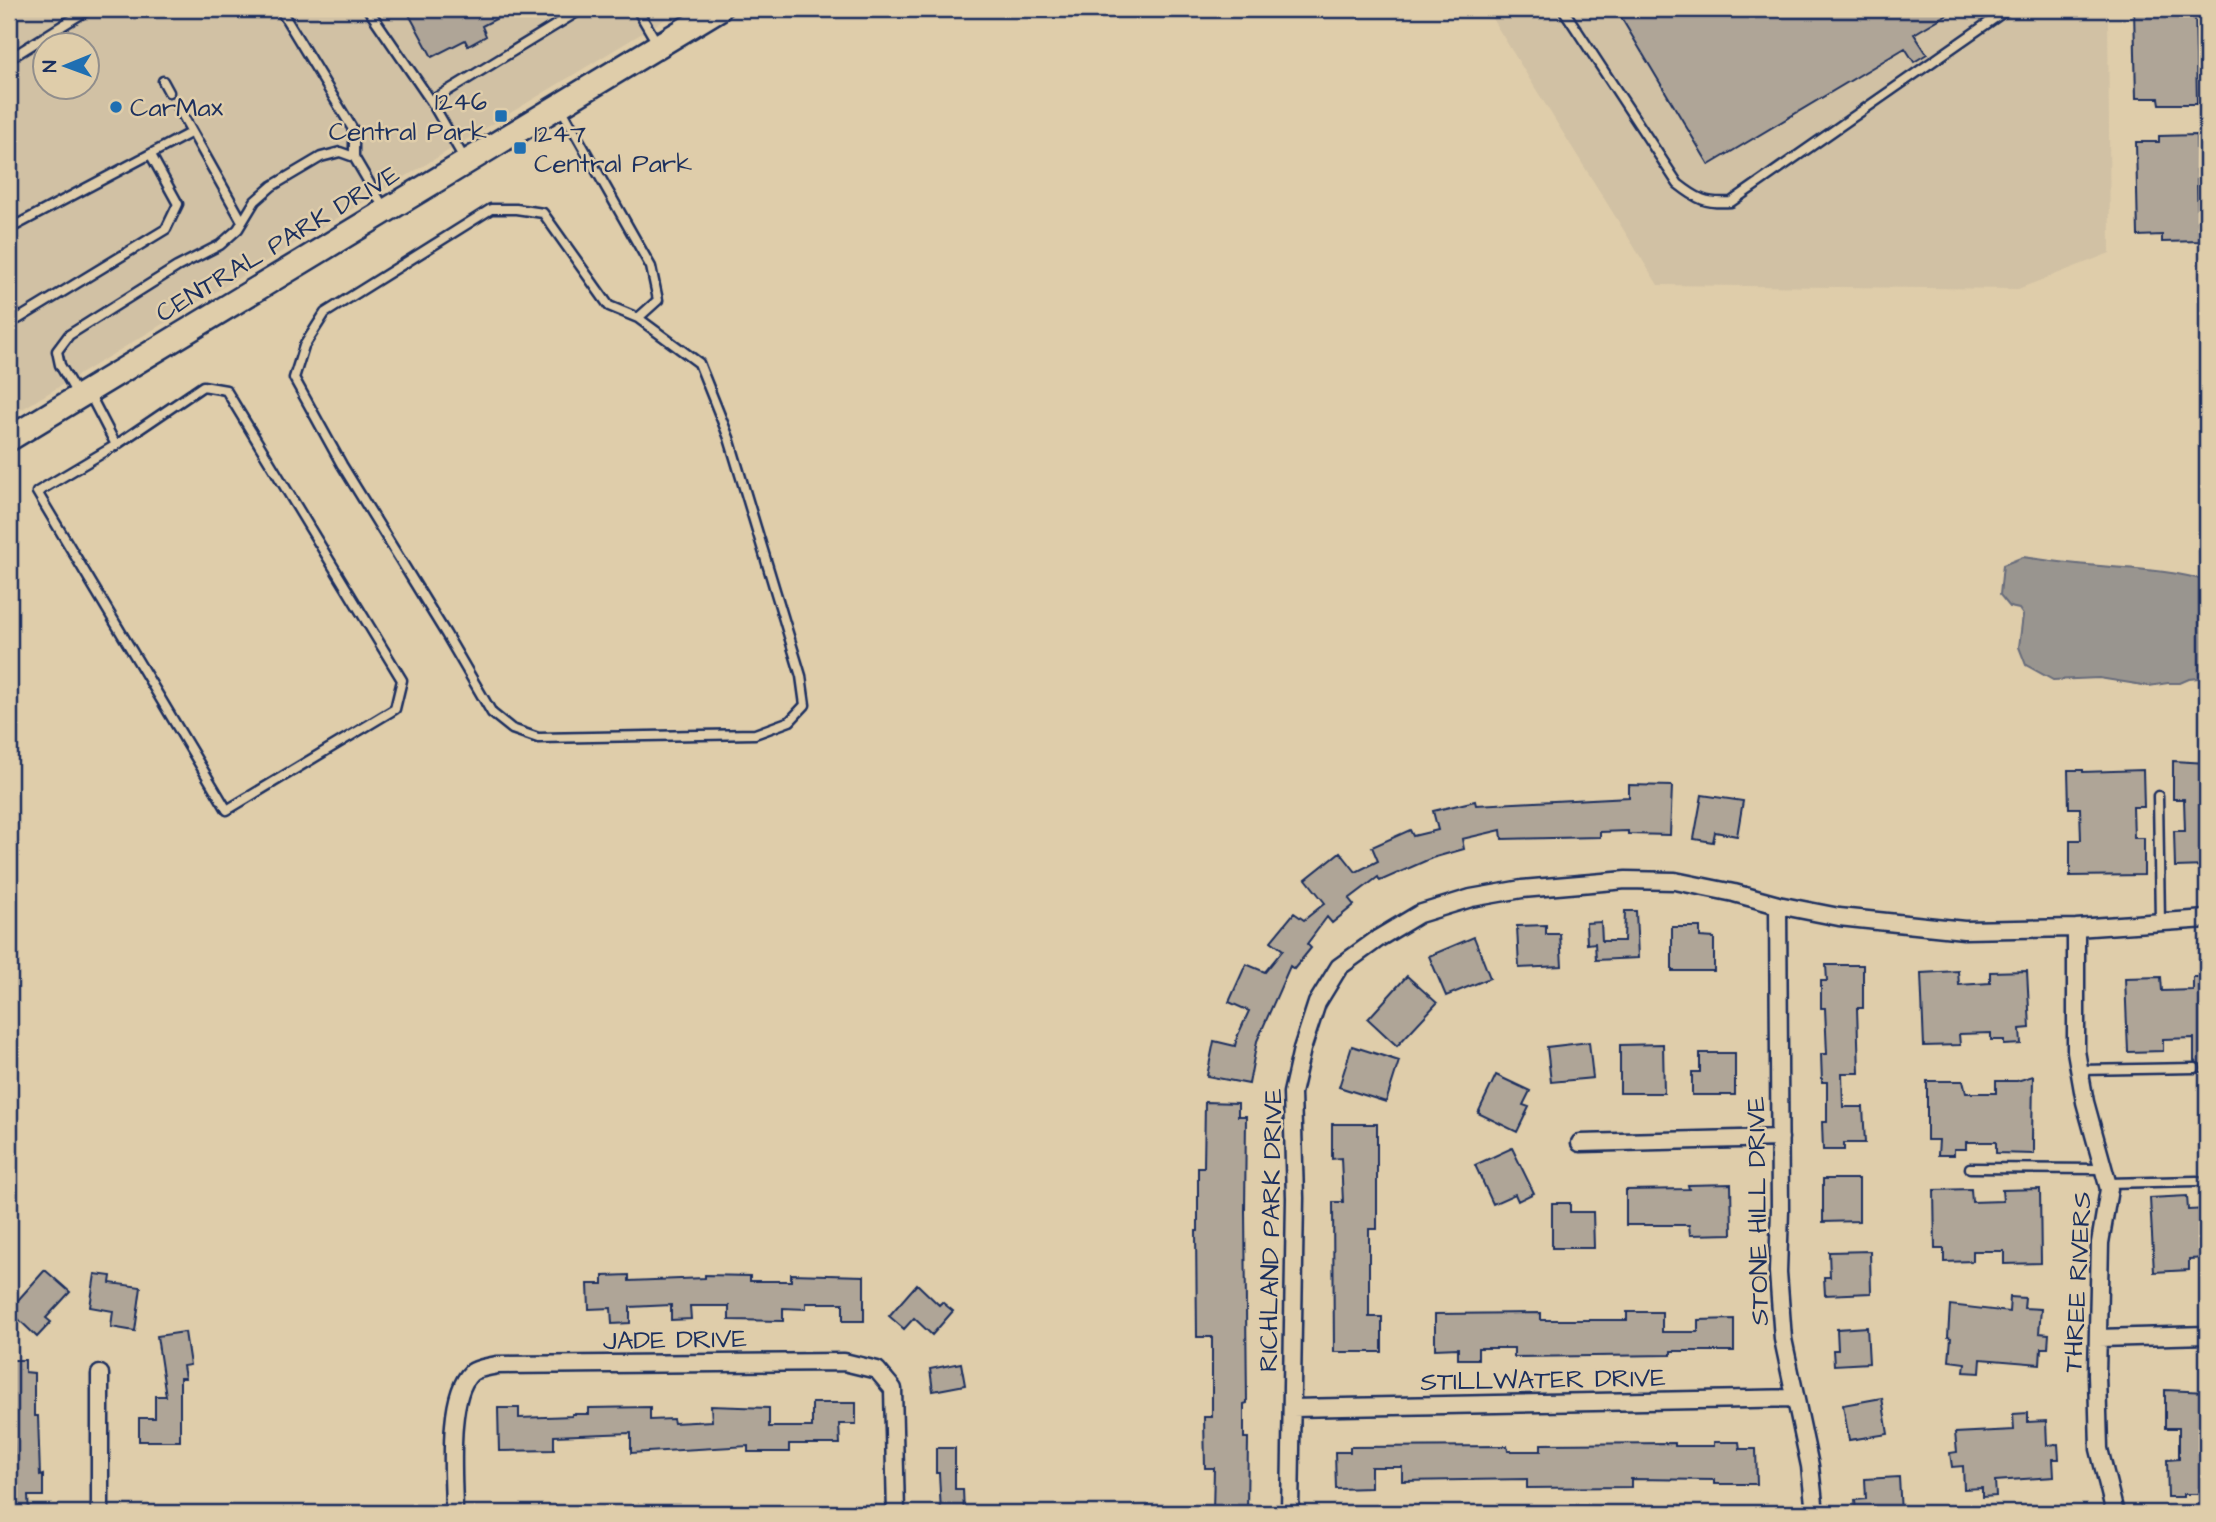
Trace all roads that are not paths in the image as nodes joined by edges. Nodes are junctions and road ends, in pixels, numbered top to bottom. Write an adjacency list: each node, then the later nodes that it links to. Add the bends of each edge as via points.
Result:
1 (89, 9): 10 (lane)
2 (280, 9): 18 (lane, via 354,131)
3 (368, 9): 13 (lane)
4 (582, 9): 13 (lane)
5 (637, 9): 9 (lane)
6 (719, 9): 9 (street, CENTRAL PARK DRIVE)
7 (1563, 9): 8 (lane, via 1678,184 1695,198 1713,204 1731,202)
8 (2008, 9)
9 (658, 45): 14 (street, CENTRAL PARK DRIVE)
10 (9, 58)
11 (163, 81): 12 (lane)
12 (169, 92)
13 (431, 101): 19 (lane)
14 (559, 105): 19 (street, CENTRAL PARK DRIVE); 24 (lane, via 651,267 657,300)
15 (178, 107): 16 (lane)
16 (192, 132): 17 (lane); 21 (lane)
17 (151, 155): 22 (lane); 23 (lane, via 178,204 166,229 18,319)
18 (354, 158): 20 (lane); 21 (lane, via 340,152 321,157 272,186)
19 (466, 162): 20 (street, CENTRAL PARK DRIVE)
20 (386, 211): 25 (street, CENTRAL PARK DRIVE)
21 (242, 221): 25 (lane, via 220,245 69,335 57,351 60,365)
22 (9, 229)
23 (9, 304)
24 (638, 318): 24 (lane, via 699,363 729,438 801,676 805,705 790,721 755,734 538,738 512,729 492,713 294,378 304,346 325,313 491,209 543,213 609,306)
25 (83, 393): 26 (street, CENTRAL PARK DRIVE); 27 (lane)
26 (9, 439)
27 (116, 445): 27 (lane, via 37,492 227,810 394,709 402,680 226,390 203,386)
28 (2158, 796): 31 (lane)
29 (1778, 905): 32 (street, RICHLAND PARK DRIVE, via 1839,917 1964,930); 35 (street, STONE HILL DRIVE); 44 (street, RICHLAND PARK DRIVE, via 1675,881 1626,880 1522,889 1419,914 1339,967 1317,1003 1292,1093)
30 (2207, 919): 31 (street, RICHLAND PARK DRIVE)
31 (2160, 922): 32 (street, RICHLAND PARK DRIVE)
32 (2076, 928): 34 (street, THREE RIVERS)
33 (2195, 1068): 34 (lane)
34 (2079, 1070): 38 (street, THREE RIVERS)
35 (1780, 1138): 36 (street); 43 (street, STONE HILL DRIVE, via 1778,1272 1783,1339)
36 (1580, 1143)
37 (1969, 1168): 38 (lane)
38 (2105, 1176): 39 (lane); 41 (street, THREE RIVERS, via 2109,1189 2100,1243)
39 (2197, 1181)
40 (2207, 1335): 41 (street)
41 (2099, 1338): 50 (street, THREE RIVERS, via 2099,1449)
42 (100, 1374): 45 (street)
43 (1795, 1398): 44 (street, STILLWATER DRIVE); 49 (street, STONE HILL DRIVE)
44 (1292, 1408): 48 (street, RICHLAND PARK DRIVE)
45 (100, 1513)
46 (454, 1513): 47 (street, JADE DRIVE, via 454,1417 461,1387 473,1371 497,1365 844,1362 877,1370 893,1389)
47 (896, 1513)
48 (1290, 1513)
49 (1815, 1513)
50 (2115, 1513)

